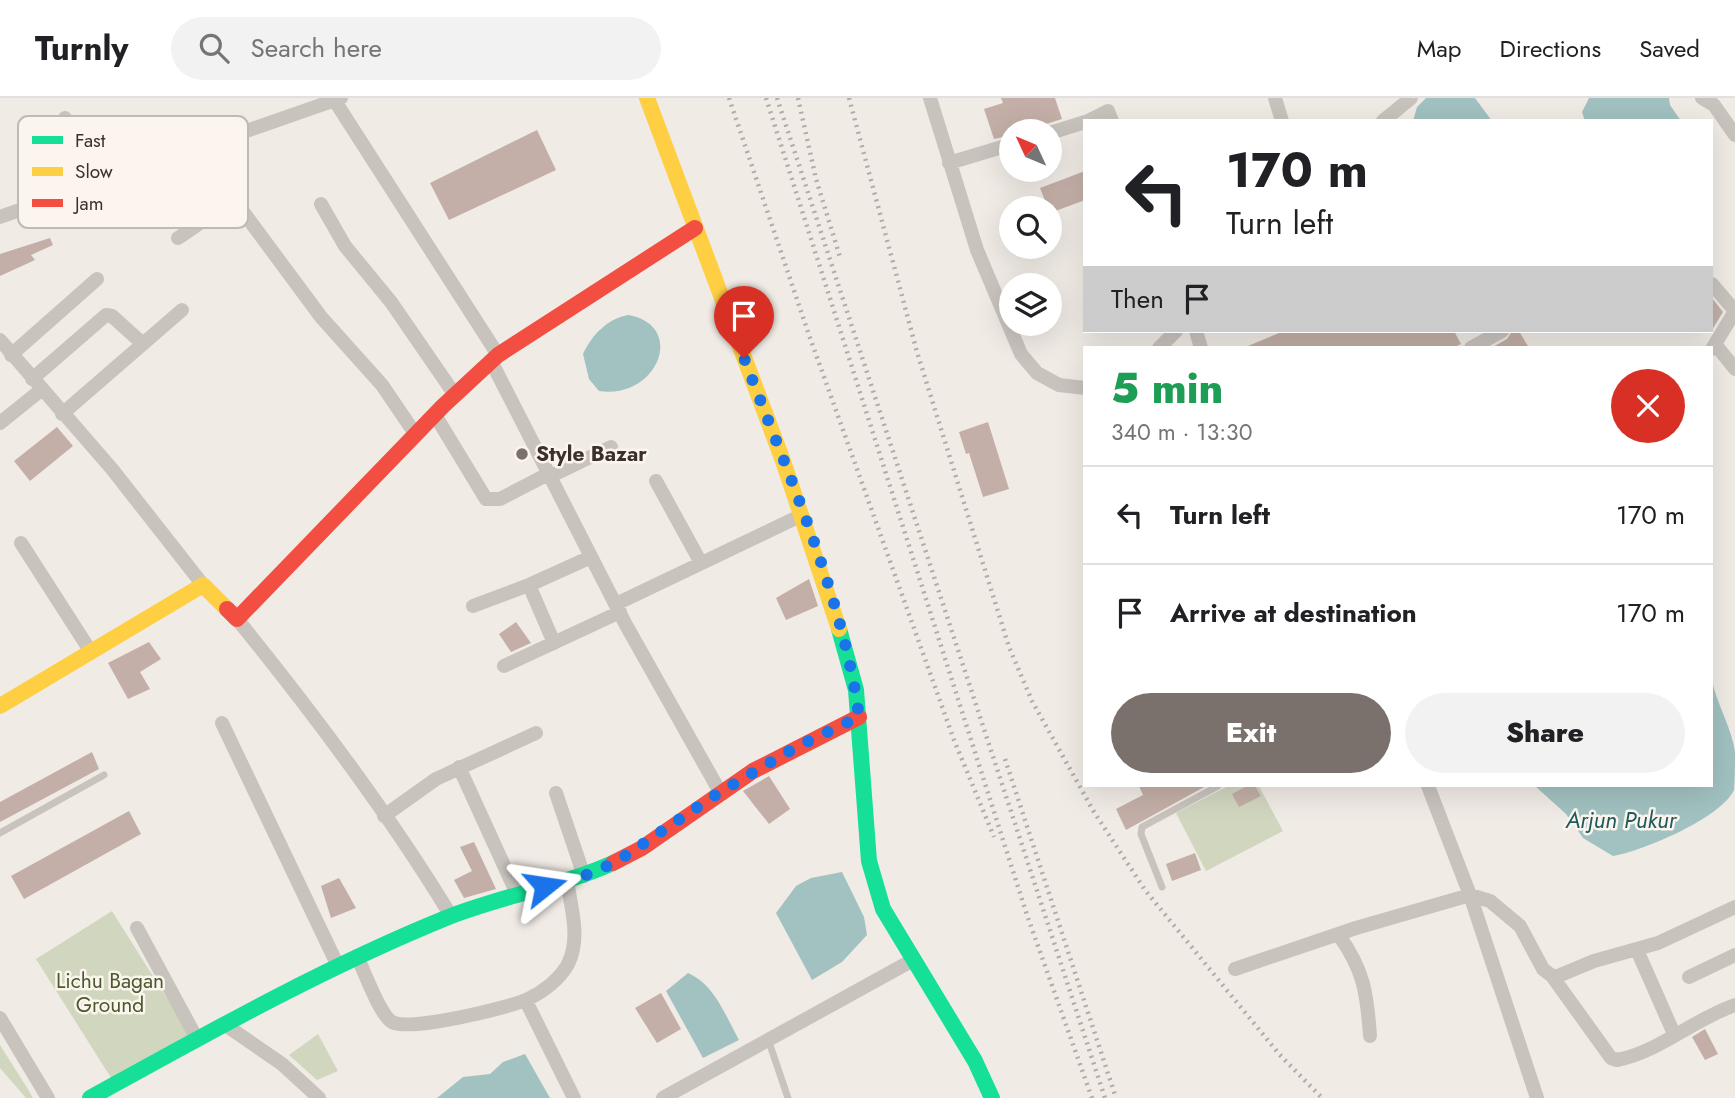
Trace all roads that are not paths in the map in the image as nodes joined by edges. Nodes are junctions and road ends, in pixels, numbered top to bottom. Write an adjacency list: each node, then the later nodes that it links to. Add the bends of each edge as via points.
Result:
1 (647, 98): 22 (street)
2 (930, 98): 16 (street)
3 (1275, 98): 9 (street)
4 (1411, 98): 10 (street)
5 (1702, 98): 14 (street, via 1714,105)
6 (336, 99): 13 (street); 36 (street)
7 (1113, 113): 8 (street)
8 (1093, 119)
9 (1281, 119)
10 (1385, 119)
11 (1083, 122): 12 (street)
12 (1062, 129)
13 (248, 131)
14 (1735, 135)
15 (999, 148): 16 (street)
16 (949, 163): 39 (street, via 977,250 1021,354 1037,373 1059,385)
17 (321, 204): 40 (street, via 345,246 391,302)
18 (18, 211): 19 (street)
19 (0, 217)
20 (248, 218): 44 (street, via 321,317 382,385)
21 (194, 228): 23 (street)
22 (695, 228): 36 (street); 48 (street)
23 (178, 238)
24 (97, 279): 35 (street)
25 (1713, 285): 27 (street)
26 (182, 310): 31 (street)
27 (1735, 311): 34 (street)
28 (1174, 333): 32 (street)
29 (1498, 333): 33 (street)
30 (0, 340): 35 (street)
31 (143, 344): 38 (street, via 106,315); 41 (street)
32 (1161, 346)
33 (1475, 346)
34 (1714, 346): 37 (street)
35 (11, 355): 38 (street)
36 (495, 358): 40 (street); 46 (street)
37 (1735, 369)
38 (36, 384): 41 (street); 43 (street)
39 (1083, 388)
40 (455, 395): 42 (street)
41 (62, 414): 52 (street)
42 (435, 415): 44 (street); 46 (street, via 486,499 500,499)
43 (0, 423)
44 (416, 435): 56 (street)
45 (611, 447): 46 (street)
46 (550, 474): 50 (street)
47 (656, 481): 51 (street)
48 (802, 515): 51 (street); 61 (street, via 836,617)
49 (21, 543): 58 (street)
50 (591, 557): 53 (street); 55 (street)
51 (701, 563): 55 (street)
52 (204, 585): 56 (street); 58 (street)
53 (529, 585): 54 (street); 57 (street)
54 (473, 606)
55 (618, 608): 57 (street); 68 (street)
56 (237, 619): 70 (street)
57 (554, 643): 59 (street)
58 (91, 652): 60 (street)
59 (504, 666)
60 (0, 706)
61 (859, 717): 68 (street); 84 (street, via 874,885)
62 (222, 723): 85 (street)
63 (536, 733): 64 (street)
64 (460, 767): 70 (street, via 424,786); 75 (street)
65 (104, 775): 71 (lane)
66 (1216, 787): 74 (lane, via 1142,827)
67 (1428, 787): 76 (street)
68 (720, 792): 72 (street, via 640,847)
69 (556, 793): 72 (street)
70 (384, 816): 78 (street)
71 (0, 833)
72 (584, 876): 73 (street)
73 (567, 880): 75 (street); 89 (street, via 573,952 559,977)
74 (1162, 887)
75 (517, 894): 78 (street)
76 (1471, 895): 80 (street); 87 (street, via 1490,901 1520,926 1543,969); 104 (street)
77 (1735, 907): 81 (street)
78 (451, 916): 83 (street)
79 (137, 928): 96 (street)
80 (1338, 934): 86 (street); 94 (street, via 1362,975)
81 (1637, 950): 87 (street); 93 (street)
82 (1735, 954): 88 (street)
83 (357, 956): 85 (street); 89 (street, via 386,1017 399,1025 474,1015)
84 (913, 960): 95 (street); 103 (street, via 975,1061)
85 (338, 966): 92 (street)
86 (1235, 969)
87 (1552, 976): 93 (street, via 1611,1058 1627,1059)
88 (1689, 977)
89 (526, 1001): 100 (street)
90 (1735, 1005): 93 (street)
91 (0, 1018): 97 (street)
92 (224, 1024): 96 (street); 99 (street)
93 (1674, 1034)
94 (1370, 1036)
95 (768, 1038): 101 (street); 102 (lane)
96 (197, 1039): 98 (street)
97 (48, 1098)
98 (90, 1098)
99 (319, 1098)
100 (574, 1098)
101 (663, 1098)
102 (788, 1098)
103 (992, 1098)
104 (1537, 1098)

